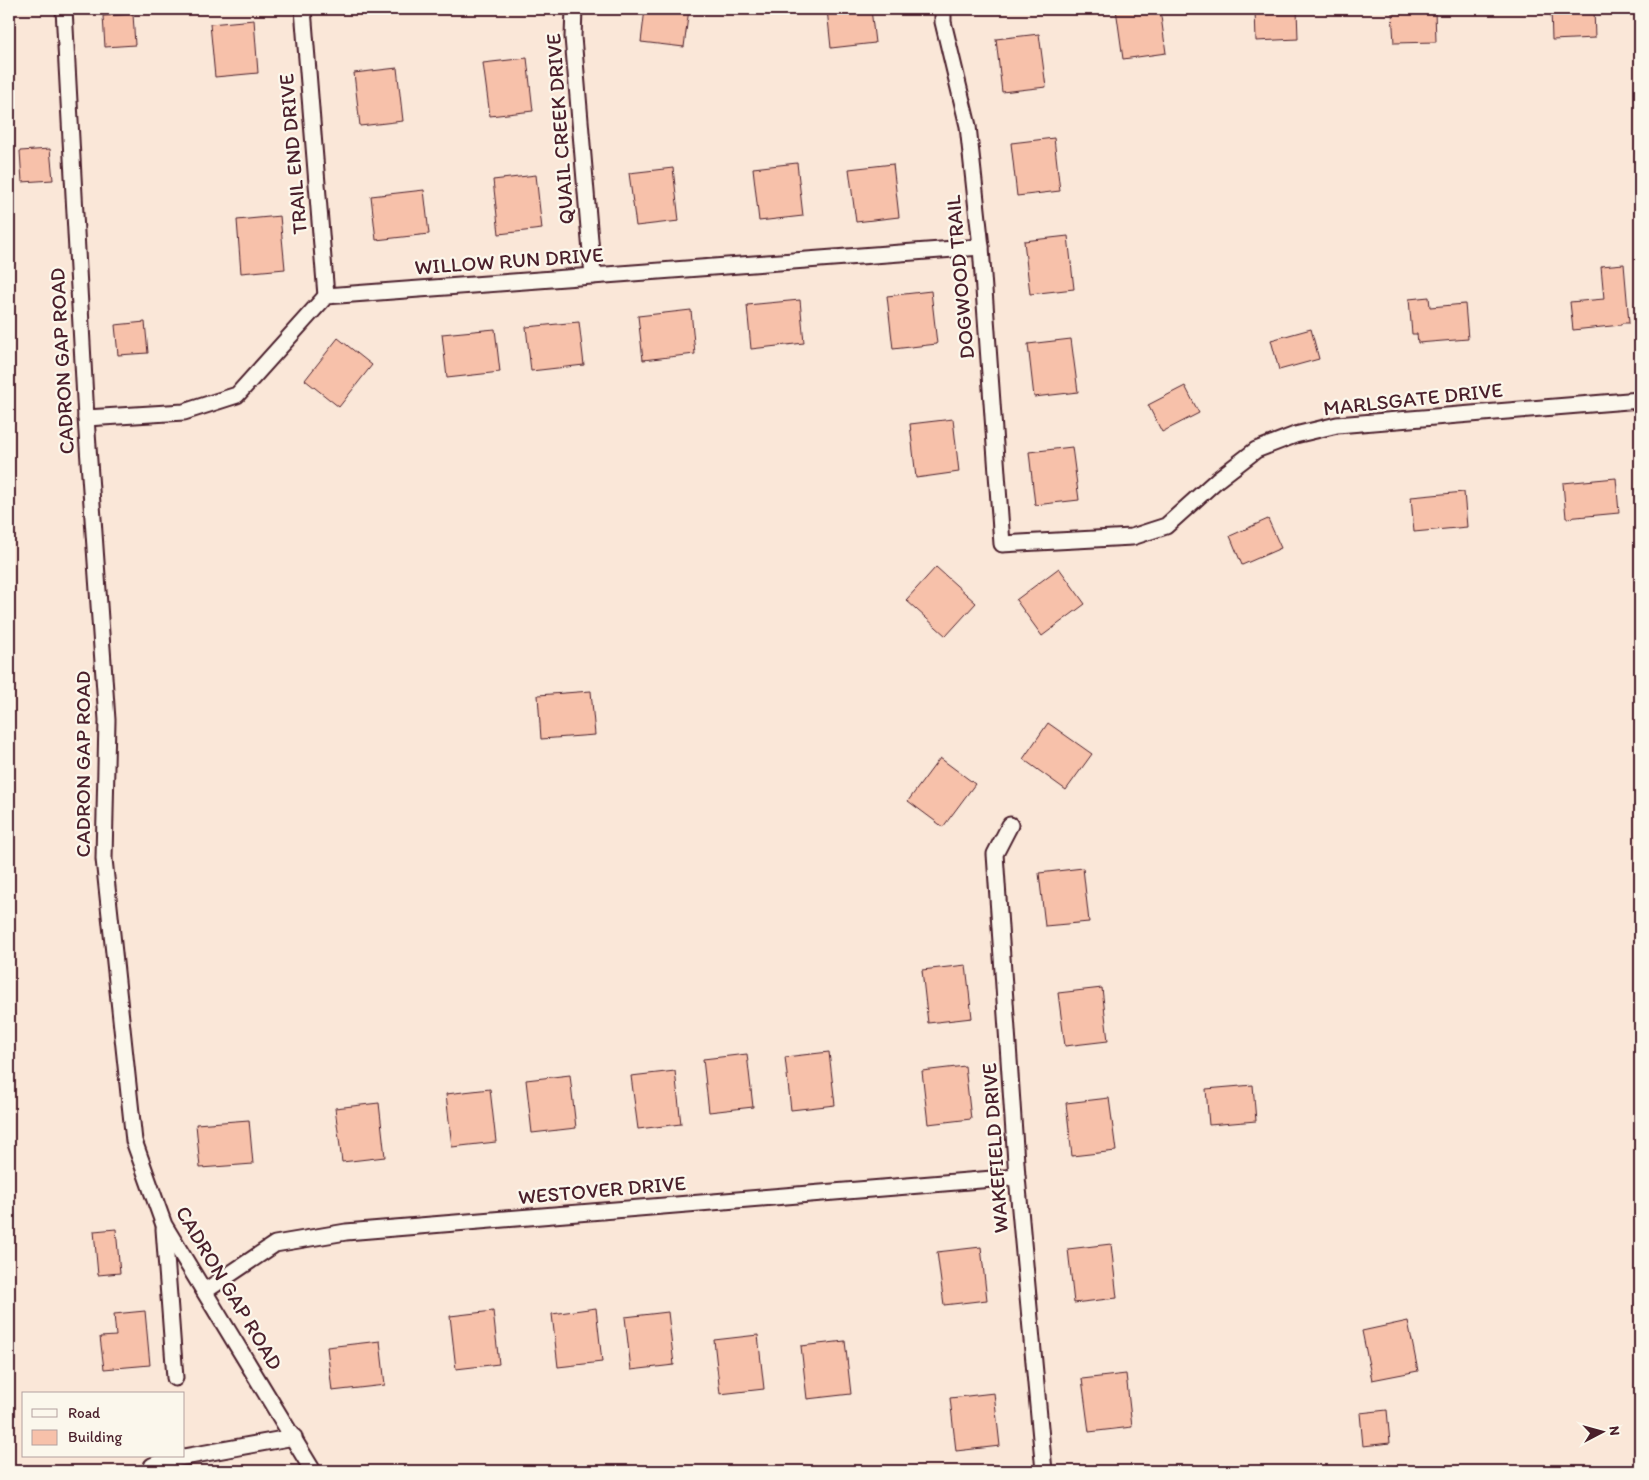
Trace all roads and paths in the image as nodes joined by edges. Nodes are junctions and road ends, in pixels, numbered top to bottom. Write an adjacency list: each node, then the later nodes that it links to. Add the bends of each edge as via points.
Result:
1 (64, 9): 9 (street, CADRON GAP ROAD)
2 (303, 9): 7 (street, TRAIL END DRIVE)
3 (574, 9): 6 (street, QUAIL CREEK DRIVE, via 573,37)
4 (943, 9): 5 (street, DOGWOOD TRAIL, via 943,22 968,126)
5 (981, 247): 6 (street, WILLOW RUN DRIVE); 10 (street, DOGWOOD TRAIL)
6 (593, 276): 7 (street, WILLOW RUN DRIVE)
7 (326, 296): 9 (street, via 237,395 184,412)
8 (1640, 400): 10 (street, MARLSGATE DRIVE, via 1337,425 1294,435 1256,450 1166,526 1132,537)
9 (86, 418): 13 (street, CADRON GAP ROAD, via 107,720 104,859 134,1141)
10 (1002, 544)
11 (1010, 825): 12 (street, WAKEFIELD DRIVE, via 995,854)
12 (1017, 1177): 14 (street, WESTOVER DRIVE, via 346,1232 275,1244); 21 (street, WAKEFIELD DRIVE)
13 (164, 1225): 14 (street, CADRON GAP ROAD); 15 (street)
14 (205, 1291): 16 (street, CADRON GAP ROAD)
15 (175, 1378)
16 (294, 1438): 17 (street); 20 (street, CADRON GAP ROAD)
17 (185, 1457)
18 (179, 1458): 19 (street, via 162,1461 152,1466)
19 (151, 1471)
20 (313, 1471)
21 (1044, 1471)

